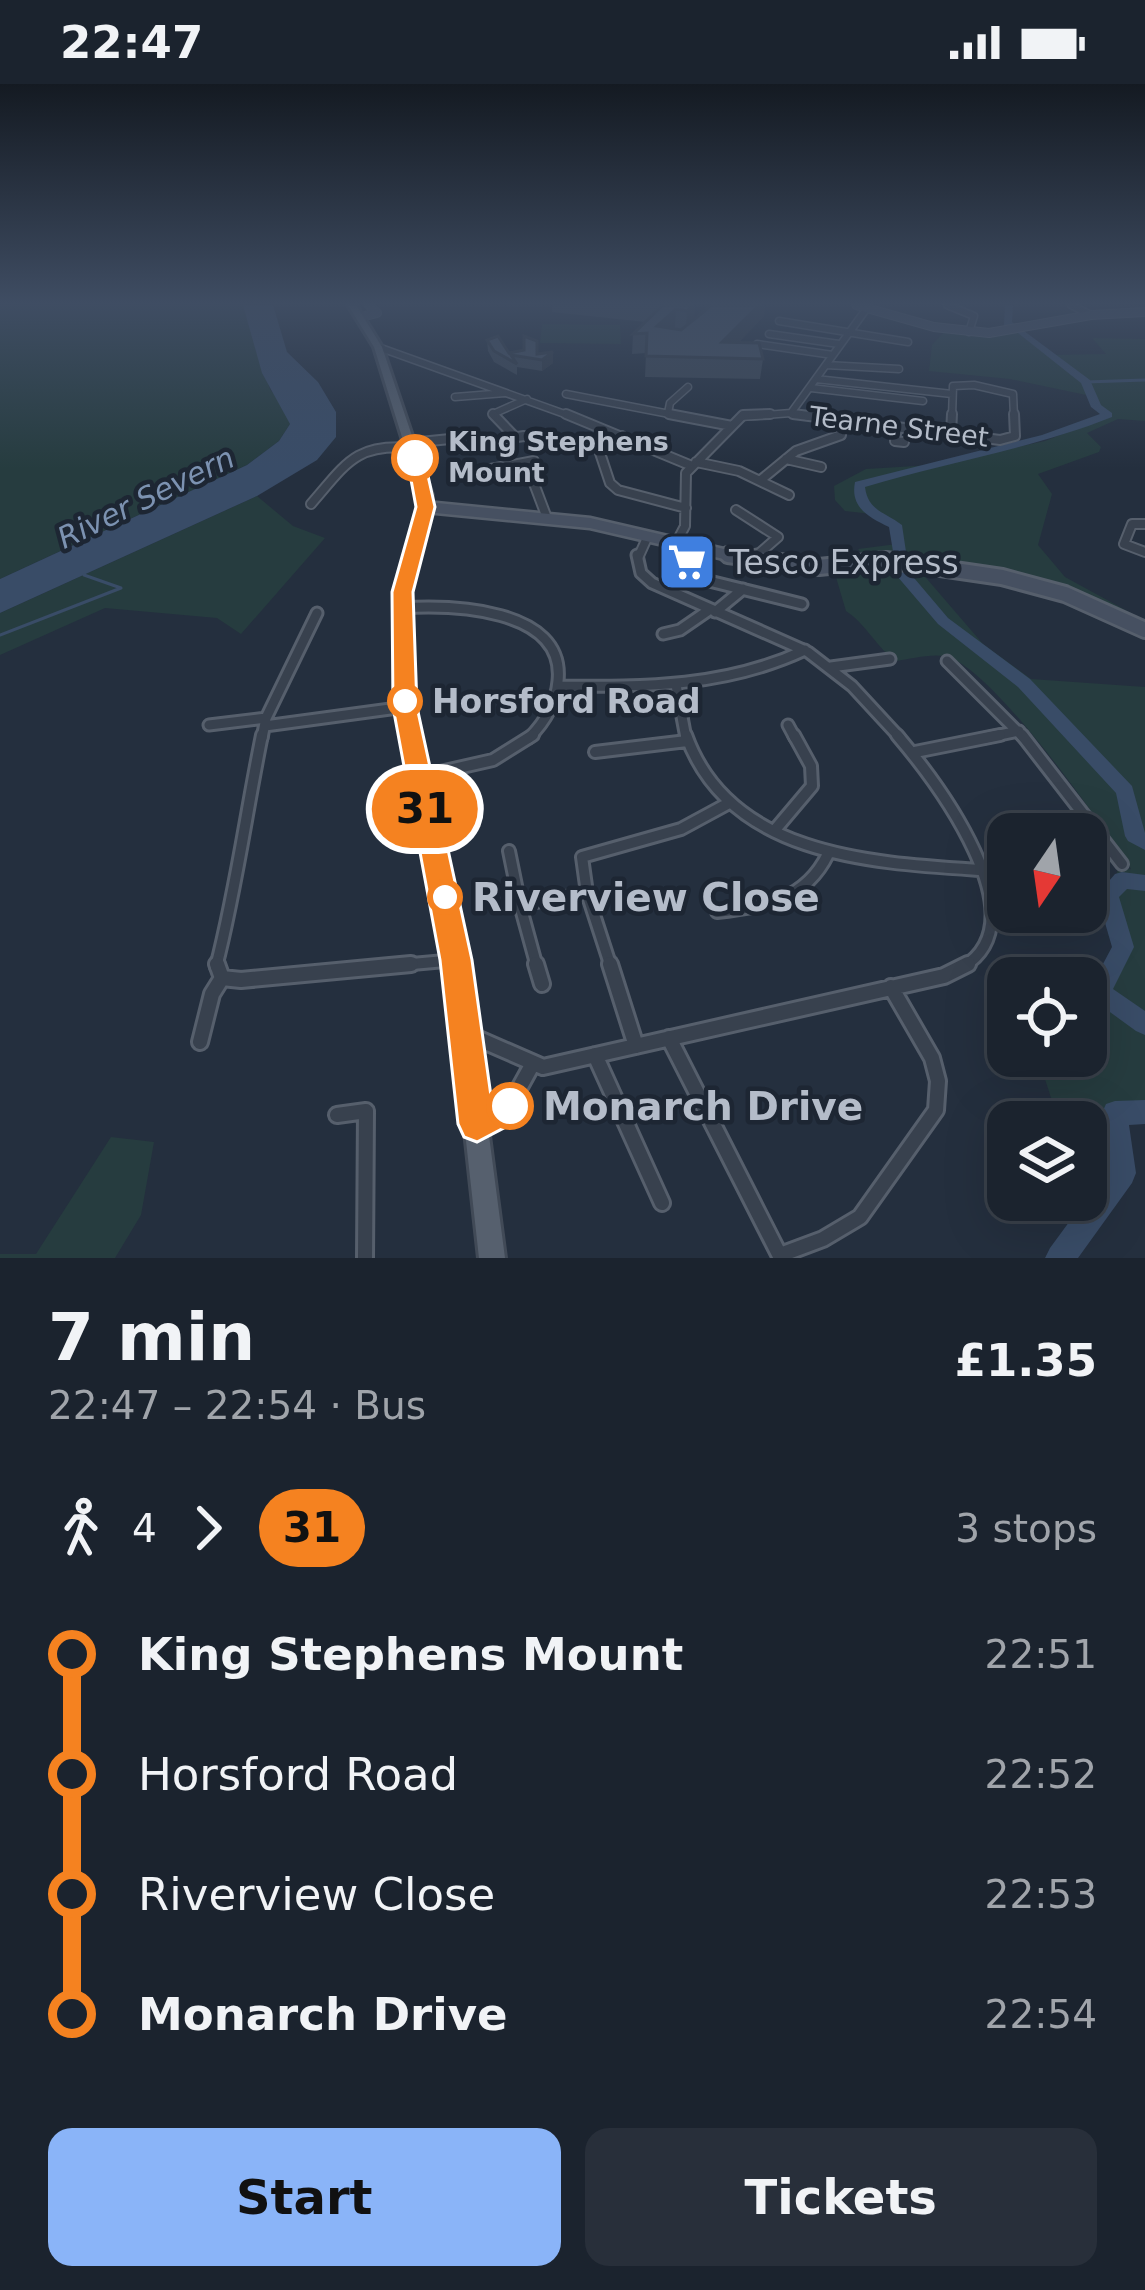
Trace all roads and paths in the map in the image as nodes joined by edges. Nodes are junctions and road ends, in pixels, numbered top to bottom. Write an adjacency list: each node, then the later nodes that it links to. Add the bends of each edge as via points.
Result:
1 (383, 360): 27 (main road)
2 (418, 360): 10 (street)
3 (829, 360): 4 (street)
4 (826, 364): 5 (street); 6 (street)
5 (899, 369)
6 (816, 379): 9 (street); 12 (street)
7 (611, 386): 15 (street)
8 (688, 387): 17 (street)
9 (811, 388): 16 (street); 18 (street)
10 (510, 392): 13 (street); 14 (street)
11 (566, 394): 15 (street)
12 (952, 394): 22 (street); 22 (street, Tearne Street, via 956,384 1010,391 1015,436)
13 (455, 397)
14 (527, 399): 23 (street); 25 (street, via 493,414 519,436)
15 (597, 400): 17 (street)
16 (922, 400)
17 (668, 413): 20 (street)
18 (791, 413): 19 (street, Tearne Street); 20 (street, Tearne Street, via 751,412)
19 (842, 421): 21 (street, Tearne Street); 28 (street, via 833,442)
20 (732, 426): 29 (street)
21 (897, 427): 22 (street, Tearne Street); 26 (street, via 896,441)
22 (951, 434)
23 (622, 436): 29 (street); 36 (street, via 599,450 610,483)
24 (460, 438): 27 (street)
25 (504, 439)
26 (904, 442)
27 (411, 445): 34 (street, via 376,445 351,458); 35 (main road)
28 (786, 459): 30 (street); 32 (street)
29 (694, 464): 32 (street); 36 (street, via 685,478)
30 (822, 467)
31 (484, 470): 38 (street, via 530,464)
32 (762, 479): 33 (street)
33 (791, 496)
34 (311, 504)
35 (426, 507): 38 (main road); 47 (main road)
36 (686, 508): 41 (street)
37 (738, 513): 43 (street, via 778,537)
38 (547, 518): 40 (main road)
39 (1145, 524): 42 (street, via 1132,524 1124,544)
40 (647, 538): 41 (main road); 48 (street, via 637,553 641,573)
41 (675, 545): 43 (main road)
42 (1145, 552)
43 (750, 562): 50 (main road, via 819,567 886,560 1043,586)
44 (698, 578): 45 (street)
45 (742, 589): 46 (street); 48 (street)
46 (802, 604)
47 (401, 608): 57 (street, via 456,606 520,624 556,656); 58 (main road)
48 (712, 612): 51 (street); 52 (street)
49 (317, 613): 59 (street)
50 (1145, 631)
51 (663, 634)
52 (805, 650): 55 (street); 56 (street, via 754,674)
53 (890, 658): 55 (street)
54 (947, 661): 62 (street)
55 (831, 667): 65 (street)
56 (676, 685): 57 (street); 63 (street)
57 (560, 686): 66 (street, via 555,707 515,749)
58 (405, 707): 59 (street); 66 (main road)
59 (265, 722): 60 (street); 77 (street, via 216,968)
60 (209, 724)
61 (788, 725): 68 (street, via 812,766 812,786)
62 (1019, 731): 65 (street); 71 (street)
63 (687, 741): 64 (street); 67 (street)
64 (595, 752)
65 (914, 752): 72 (street)
66 (418, 778): 76 (main road)
67 (729, 802): 68 (street); 73 (street, via 681,829 585,854)
68 (774, 831): 70 (street)
69 (509, 851): 74 (street)
70 (828, 854): 72 (street); 75 (street, via 809,888 790,898)
71 (1122, 864)
72 (981, 870): 79 (street, via 992,926 981,953 944,976)
73 (587, 893): 74 (street); 83 (street)
74 (520, 905): 78 (street)
75 (717, 912)
76 (456, 960): 77 (street); 80 (main road)
77 (222, 978): 82 (street)
78 (542, 985)
79 (891, 987): 81 (street); 89 (street, via 932,1058 936,1110 860,1217)
80 (465, 1033): 85 (street); 87 (main road)
81 (669, 1038): 83 (street); 89 (street)
82 (200, 1042)
83 (636, 1046): 84 (street)
84 (595, 1055): 85 (street); 88 (street)
85 (532, 1065): 87 (street, via 510,1106)
86 (337, 1115): 90 (street, via 375,1110)
87 (477, 1124): 91 (main road)
88 (662, 1203)
89 (781, 1256)
90 (365, 1258)
91 (492, 1258)

